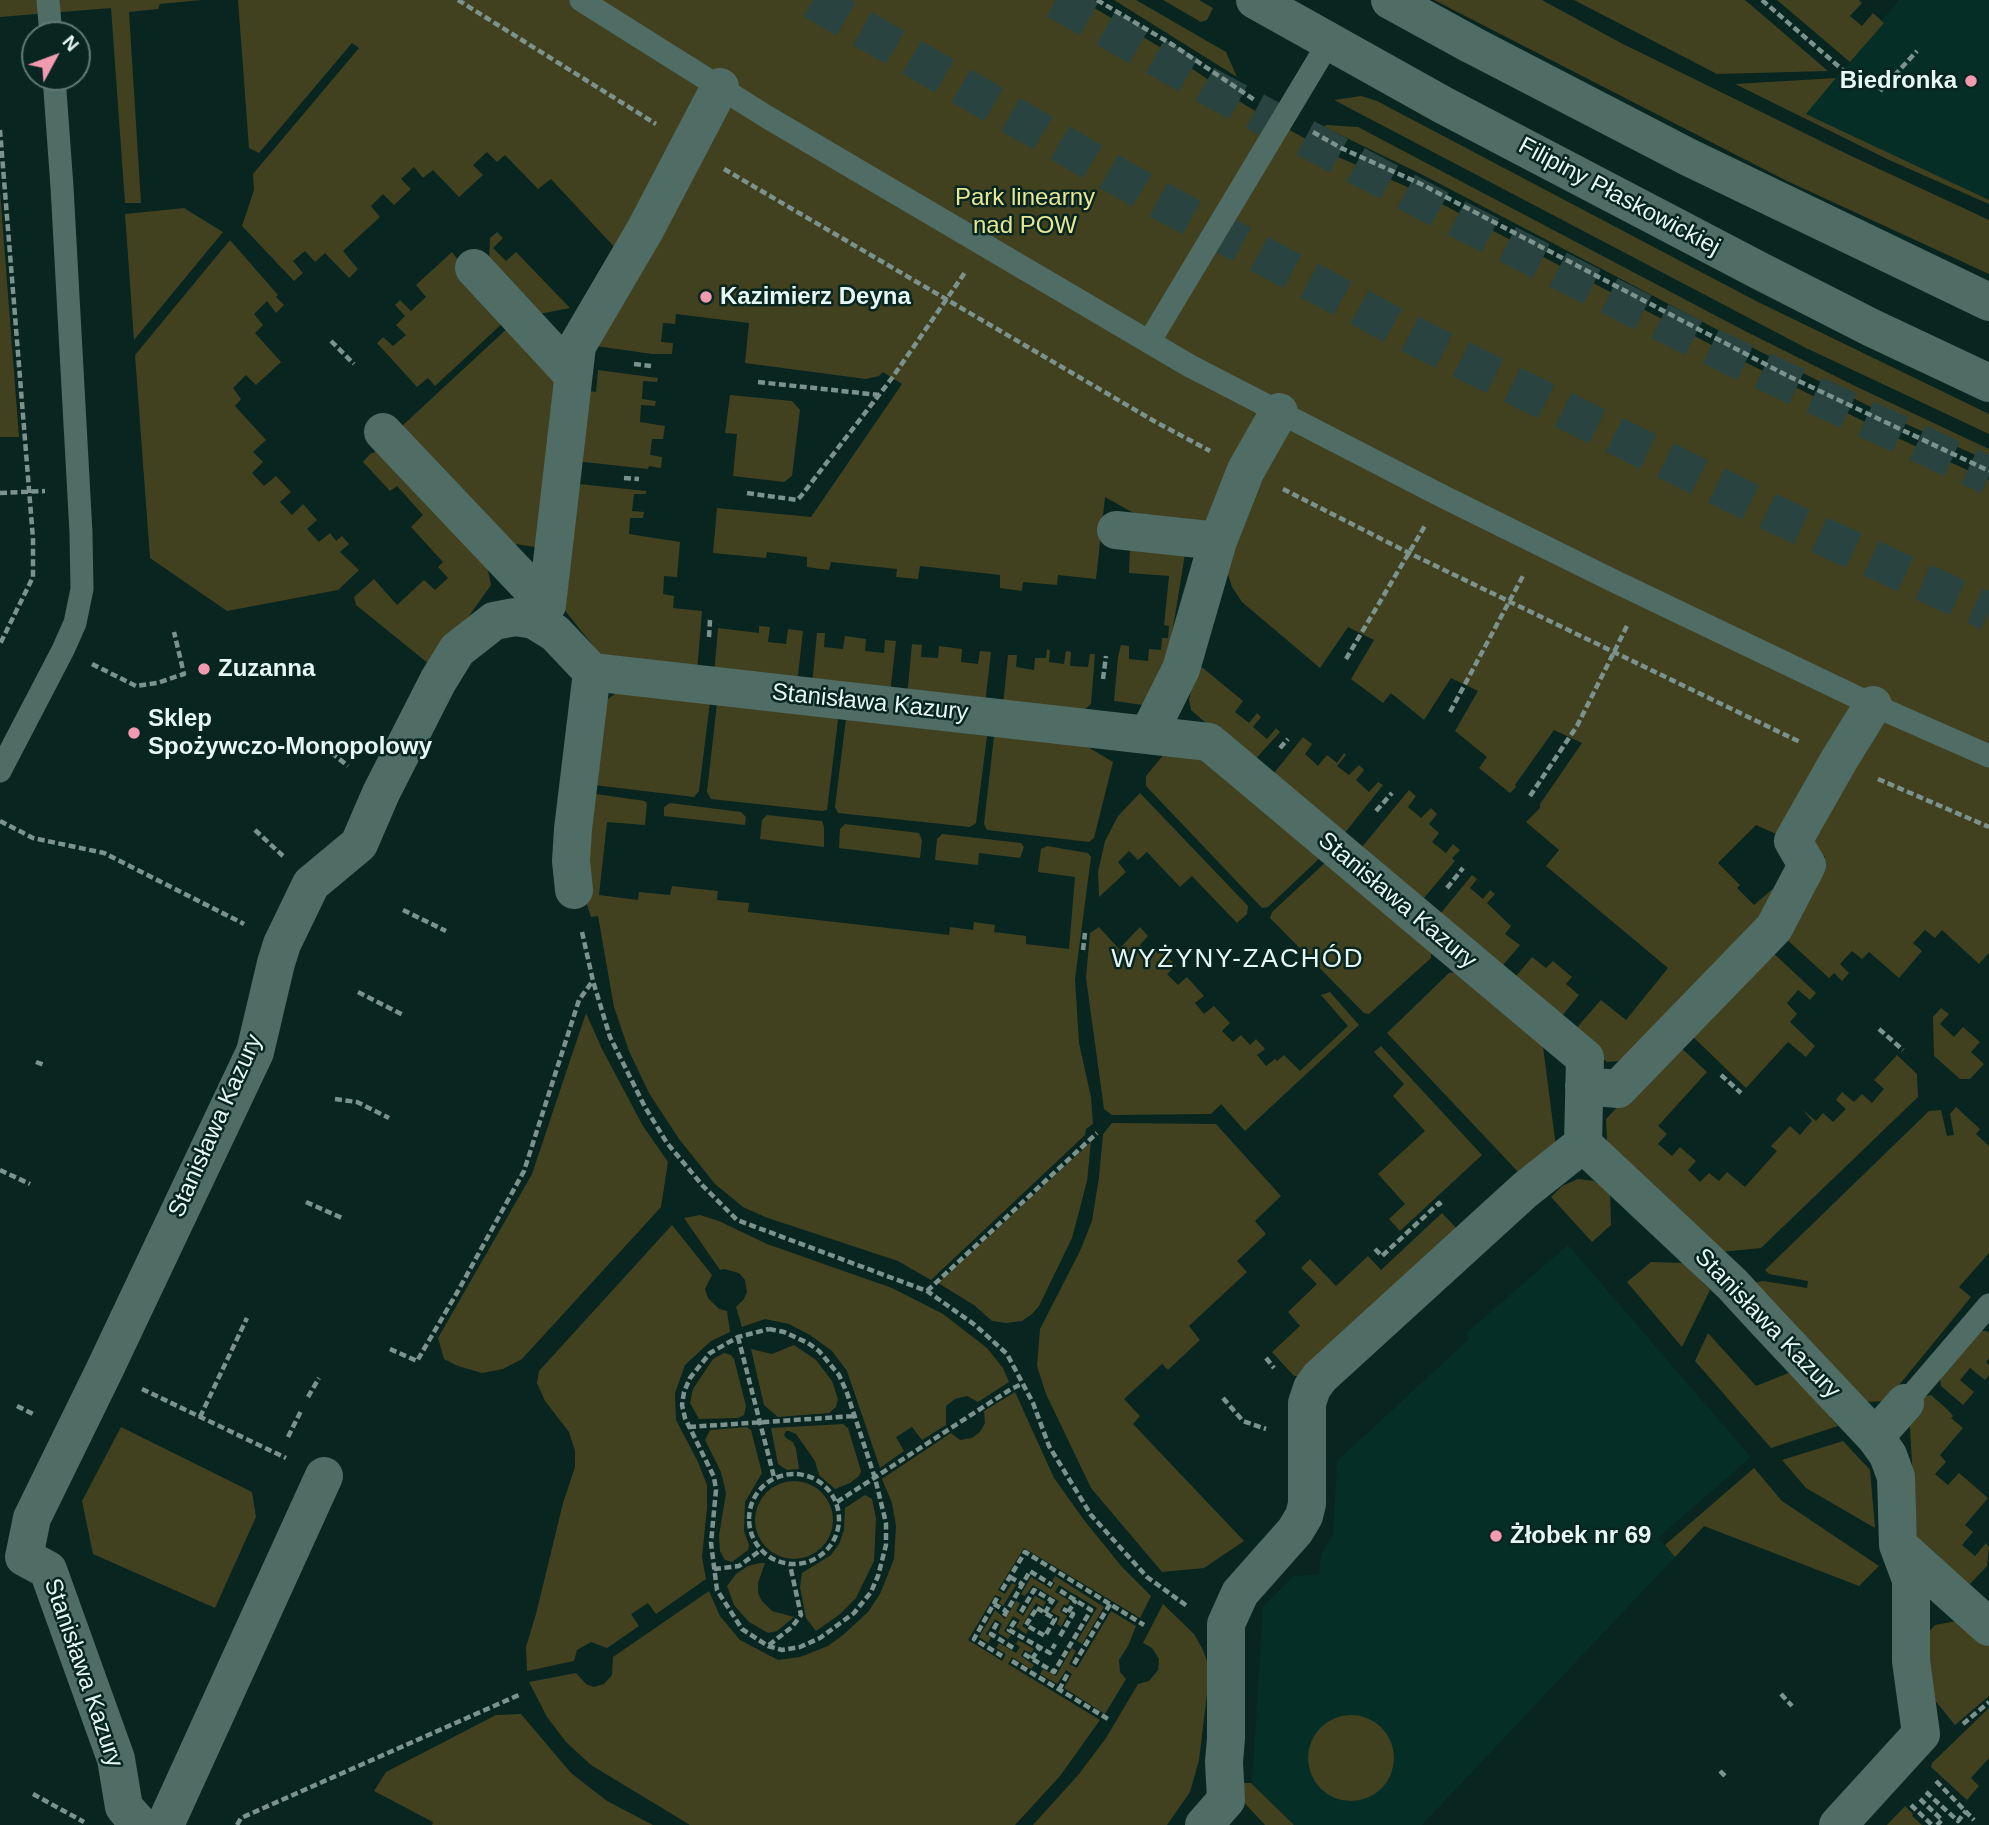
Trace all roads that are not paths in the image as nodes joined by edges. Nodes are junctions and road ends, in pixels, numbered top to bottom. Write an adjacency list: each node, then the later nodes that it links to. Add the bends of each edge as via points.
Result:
1 (48, 0): 5 (lane)
2 (581, 0): 7 (lane)
3 (1255, 0): 6 (street, Filipiny Płaskowickiej)
4 (1390, 0): 10 (street, via 1688,157)
5 (50, 21)
6 (1329, 43): 11 (lane); 13 (street, Filipiny Płaskowickiej, via 1760,271)
7 (720, 87): 11 (lane); 12 (street, via 577,346)
8 (55, 91): 23 (lane, via 82,589 63,650)
9 (474, 268): 12 (street)
10 (1989, 302)
11 (1149, 342): 14 (lane)
12 (573, 374): 18 (street)
13 (1989, 383)
14 (1279, 412): 17 (street, via 1246,470); 20 (lane)
15 (383, 432): 18 (street)
16 (1116, 530): 17 (street)
17 (1218, 541): 21 (street, via 1181,669)
18 (540, 612): 19 (street); 32 (street, Stanisława Kazury, via 494,621 457,650 359,844 311,884 282,944 255,1052 104,1371)
19 (592, 673): 21 (street, Stanisława Kazury); 24 (street, via 573,829)
20 (1873, 705): 22 (lane); 25 (street, via 1793,841 1807,865 1773,928 1618,1089)
21 (1148, 735): 25 (street, Stanisława Kazury, via 1209,742 1585,1058)
22 (1989, 755)
23 (0, 771)
24 (574, 890)
25 (1584, 1086): 26 (street, Stanisława Kazury)
26 (1583, 1144): 29 (street, Stanisława Kazury, via 1732,1284); 36 (street, via 1525,1190 1312,1388 1307,1403 1304,1517 1240,1594 1226,1624 1226,1800)
27 (1989, 1305): 28 (lane)
28 (1905, 1403): 29 (street)
29 (1875, 1437): 31 (street, Stanisława Kazury, via 1896,1477)
30 (324, 1476): 35 (street)
31 (1898, 1545): 33 (street); 37 (street, Stanisława Kazury, via 1911,1580 1911,1661 1921,1734)
32 (12, 1551): 34 (street, Stanisława Kazury, via 48,1570 116,1759)
33 (1989, 1627)
34 (126, 1819)
35 (164, 1825)
36 (1204, 1825)
37 (1838, 1825)

